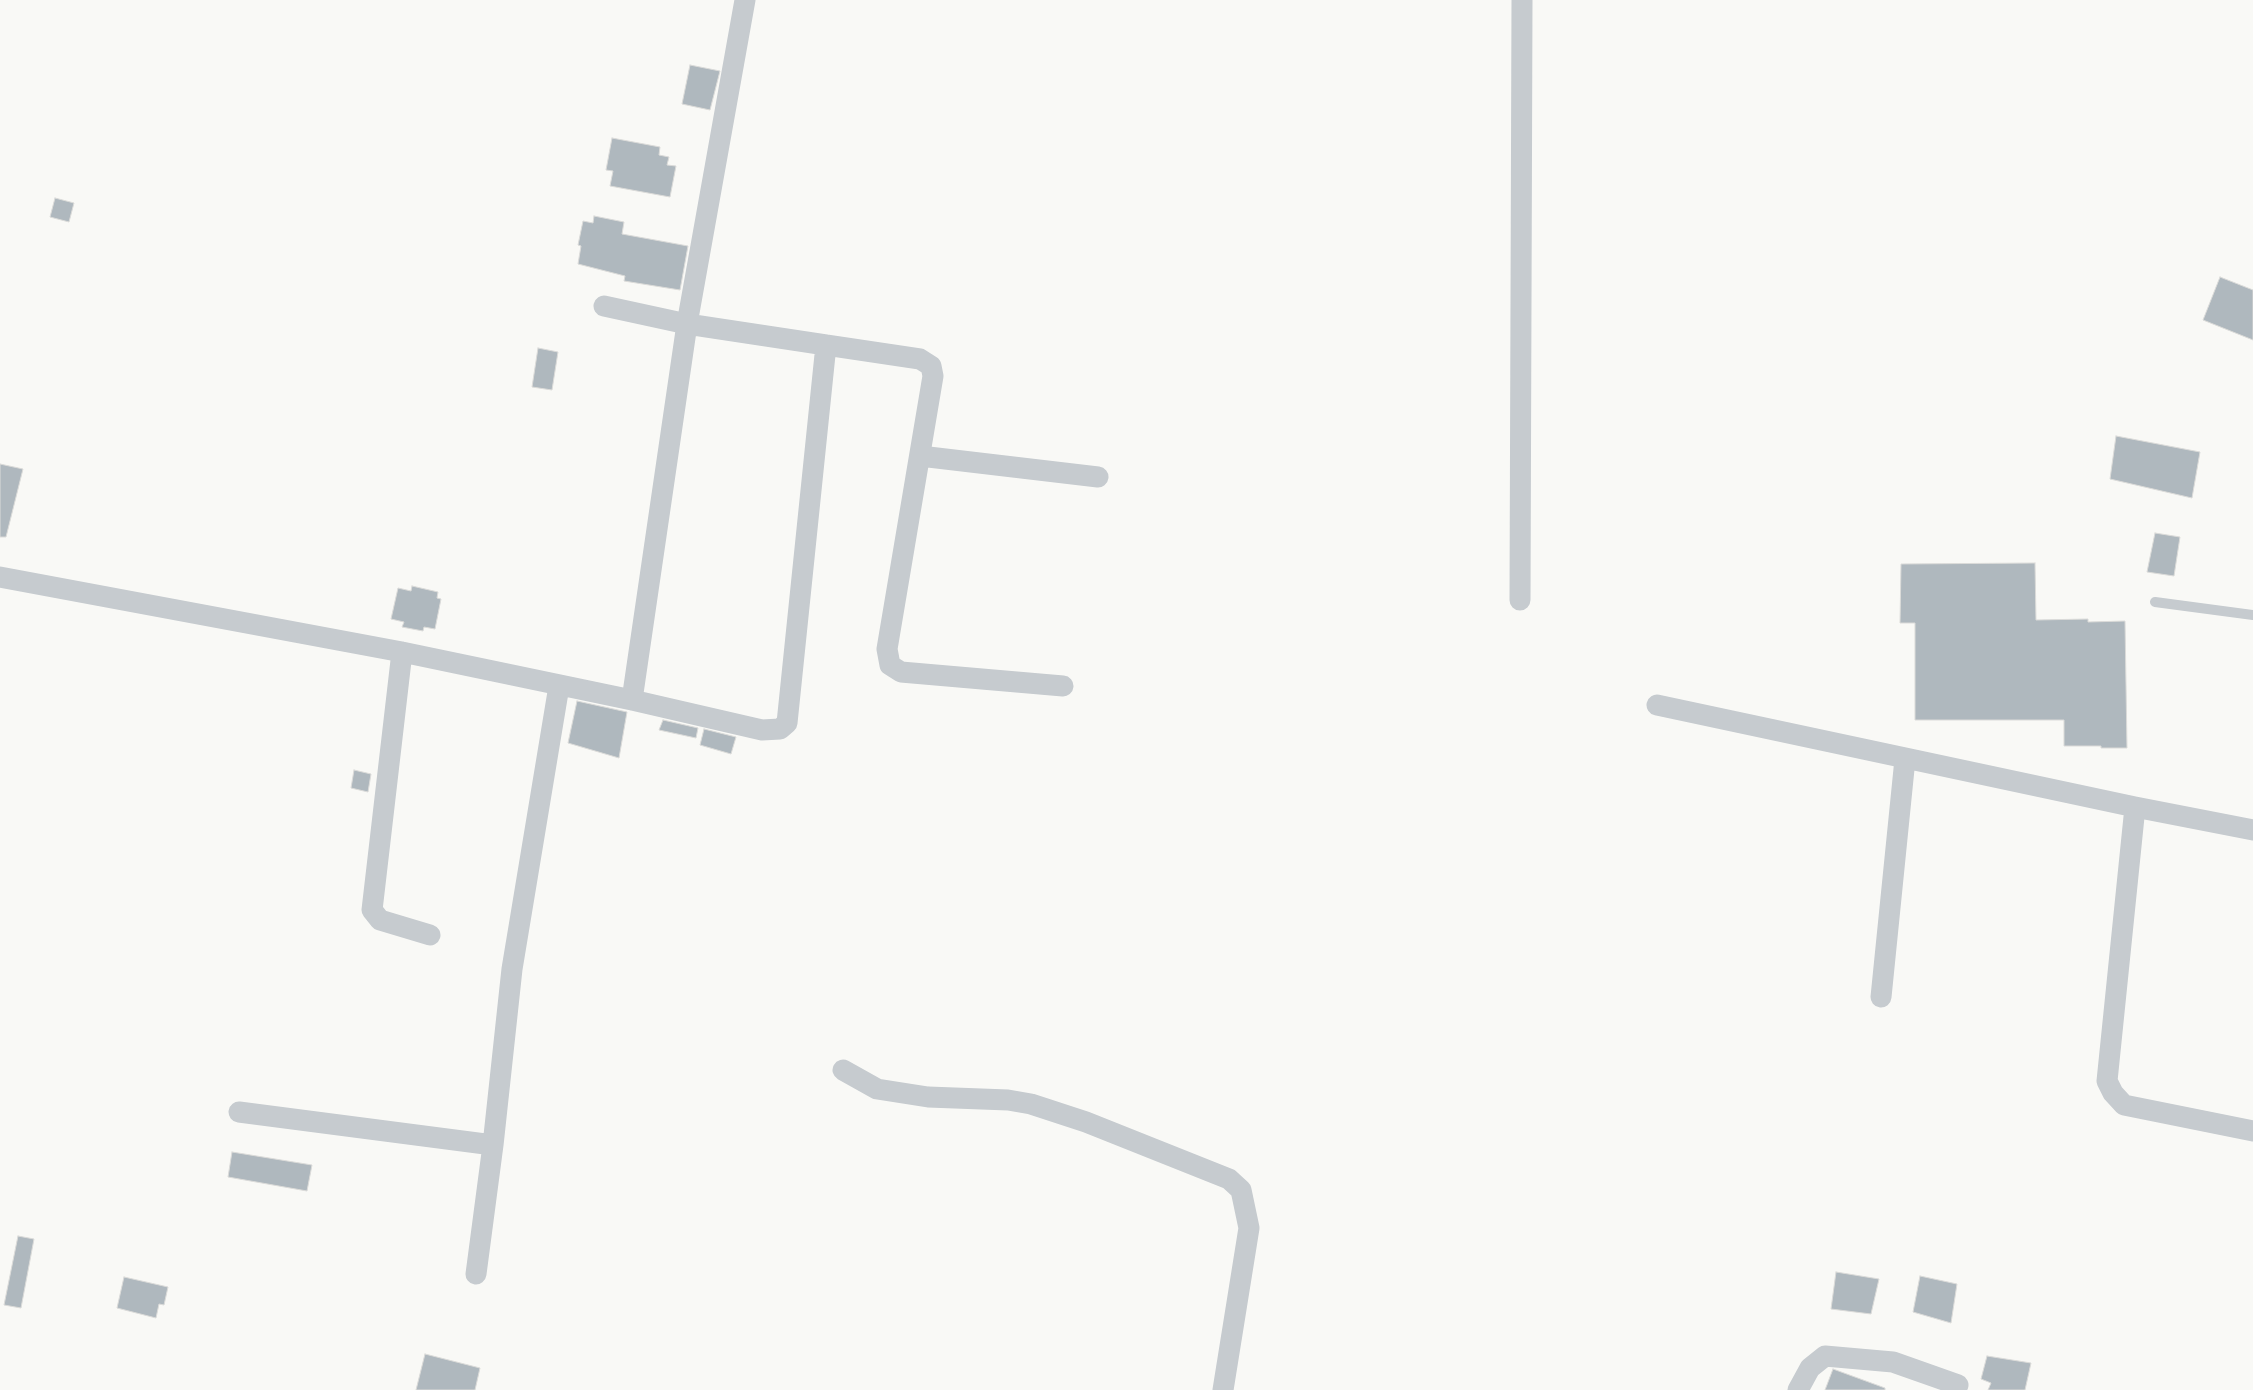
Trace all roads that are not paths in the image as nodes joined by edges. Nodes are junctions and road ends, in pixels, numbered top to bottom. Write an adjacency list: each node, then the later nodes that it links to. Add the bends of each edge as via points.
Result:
1 (745, 0): 4 (street)
2 (1522, 0): 9 (street)
3 (604, 306): 4 (street)
4 (687, 324): 5 (street); 15 (street)
5 (826, 345): 6 (street, via 920,359 930,366 933,376); 15 (street, via 787,723 780,729 762,730)
6 (920, 456): 7 (street); 14 (street, via 887,649 890,665 901,672)
7 (1098, 477)
8 (0, 577): 12 (street)
9 (1520, 600)
10 (2155, 602): 11 (lane)
11 (2253, 615)
12 (402, 652): 13 (street); 20 (street, via 372,910 380,920)
13 (559, 686): 15 (street); 25 (street, via 512,969)
14 (1063, 686)
15 (632, 700)
16 (1657, 705): 17 (street)
17 (1905, 759): 18 (street); 21 (street)
18 (2135, 807): 19 (street); 24 (street, via 2107,1081 2124,1105)
19 (2253, 830)
20 (430, 936)
21 (1881, 997)
22 (843, 1070): 28 (street, via 877,1089 928,1097 1031,1104 1086,1122 1229,1179 1240,1190 1249,1228)
23 (239, 1112): 25 (street)
24 (2253, 1131)
25 (493, 1145): 26 (street)
26 (476, 1274)
27 (1958, 1385): 29 (street, via 1893,1362 1825,1356 1810,1368)
28 (1224, 1390)
29 (1798, 1390)

